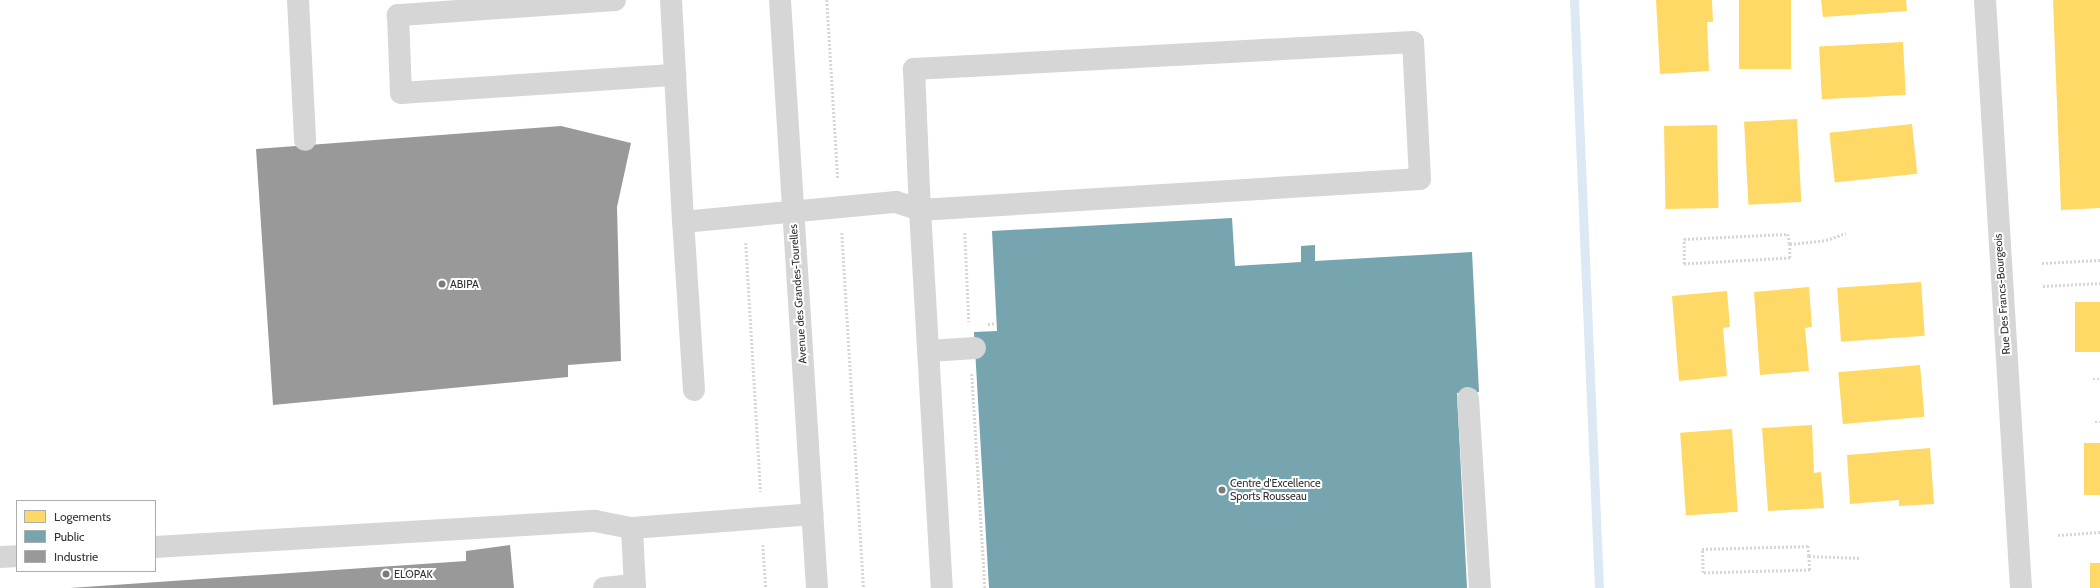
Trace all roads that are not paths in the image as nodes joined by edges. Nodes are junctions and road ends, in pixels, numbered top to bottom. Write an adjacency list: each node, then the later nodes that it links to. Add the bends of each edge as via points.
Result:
1 (298, 0): 7 (street)
2 (615, 0): 6 (street, via 398,15 401,93)
3 (671, 0): 6 (street)
4 (780, 0): 8 (street, Avenue des Grandes-Tourelles)
5 (1986, 0): 25 (street, Rue Des Francs-Bourgeois)
6 (675, 75): 10 (street)
7 (305, 140)
8 (793, 209): 9 (street, via 896,202); 10 (street); 15 (street, Avenue des Grandes-Tourelles)
9 (920, 210): 9 (street, via 1420,179 1413,42 914,69); 11 (street)
10 (683, 222): 13 (street)
11 (929, 351): 12 (street); 23 (street)
12 (973, 357)
13 (694, 390)
14 (1468, 398): 24 (street)
15 (812, 514): 16 (street); 22 (street, Avenue des Grandes-Tourelles)
16 (632, 528): 17 (street, via 595,521); 20 (street)
17 (156, 547)
18 (16, 556): 19 (street)
19 (0, 557)
20 (635, 587): 21 (street)
21 (604, 588)
22 (817, 588)
23 (942, 588)
24 (1480, 588)
25 (2021, 588)

